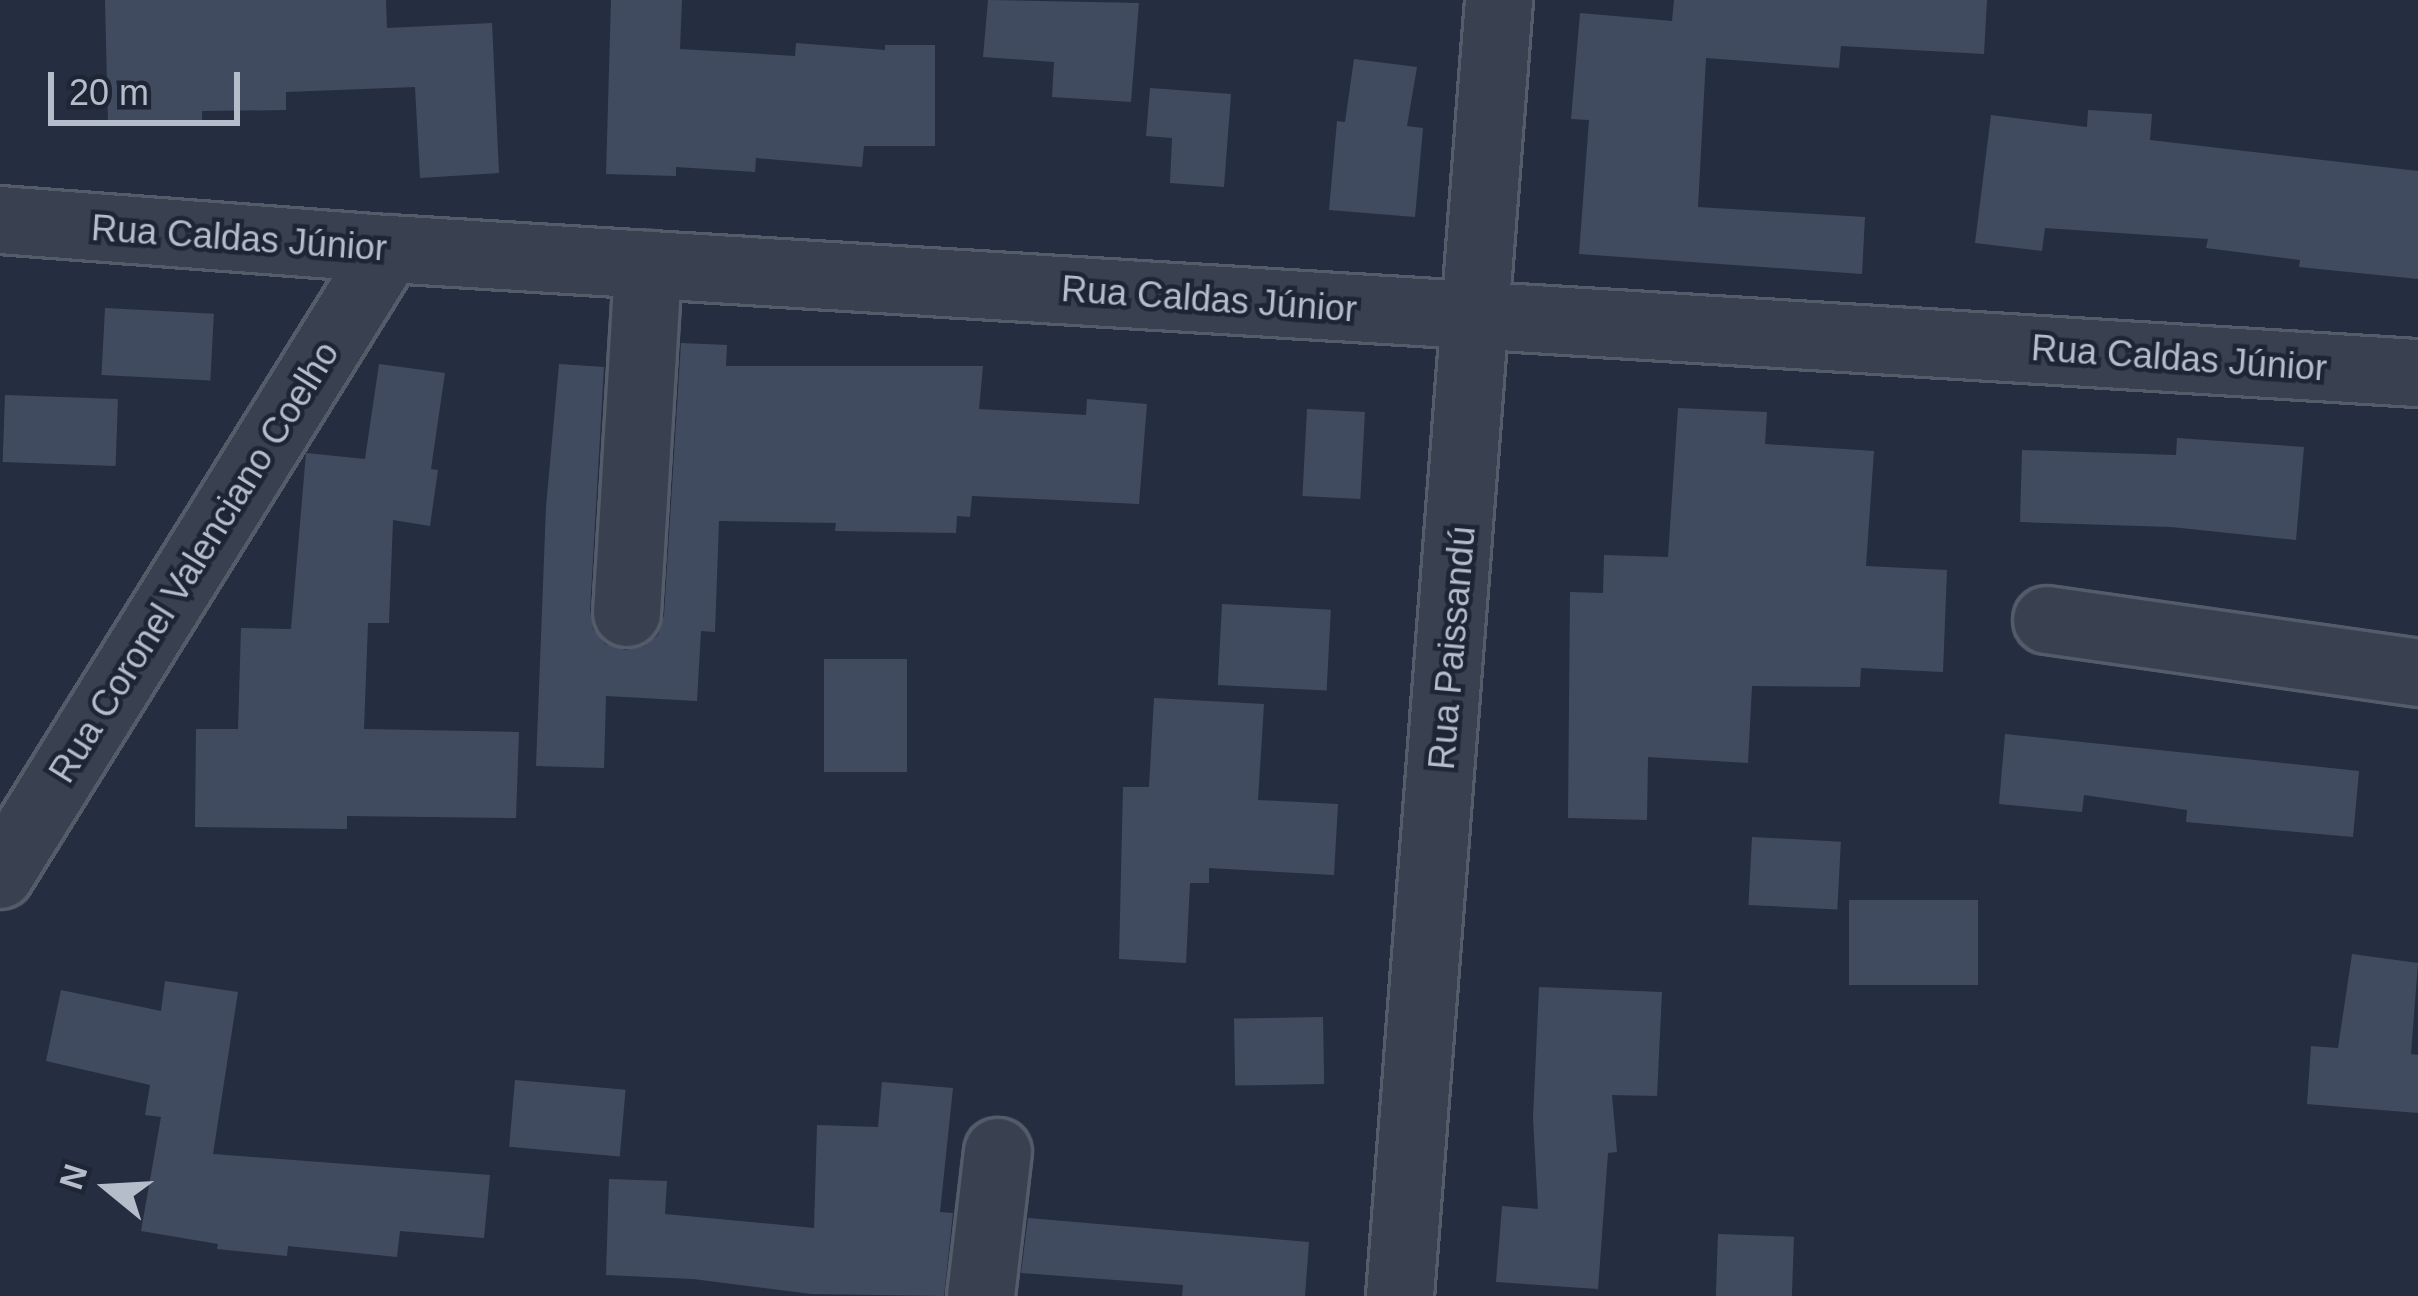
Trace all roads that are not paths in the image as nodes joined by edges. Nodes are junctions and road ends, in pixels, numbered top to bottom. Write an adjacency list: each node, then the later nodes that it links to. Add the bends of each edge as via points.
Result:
1 (1499, 0): 5 (street, Rua Paissandú)
2 (0, 220): 3 (street, Rua Caldas Júnior)
3 (389, 249): 4 (street, Rua Caldas Júnior); 10 (street, Rua Coronel Valenciano Coelho)
4 (648, 265): 5 (street, Rua Caldas Júnior); 7 (street)
5 (1478, 316): 6 (street, Rua Caldas Júnior); 13 (street, Rua Paissandú)
6 (2418, 373)
7 (627, 613)
8 (2047, 620): 9 (street)
9 (2418, 673)
10 (0, 875)
11 (998, 1152): 12 (street)
12 (981, 1296)
13 (1400, 1296)

